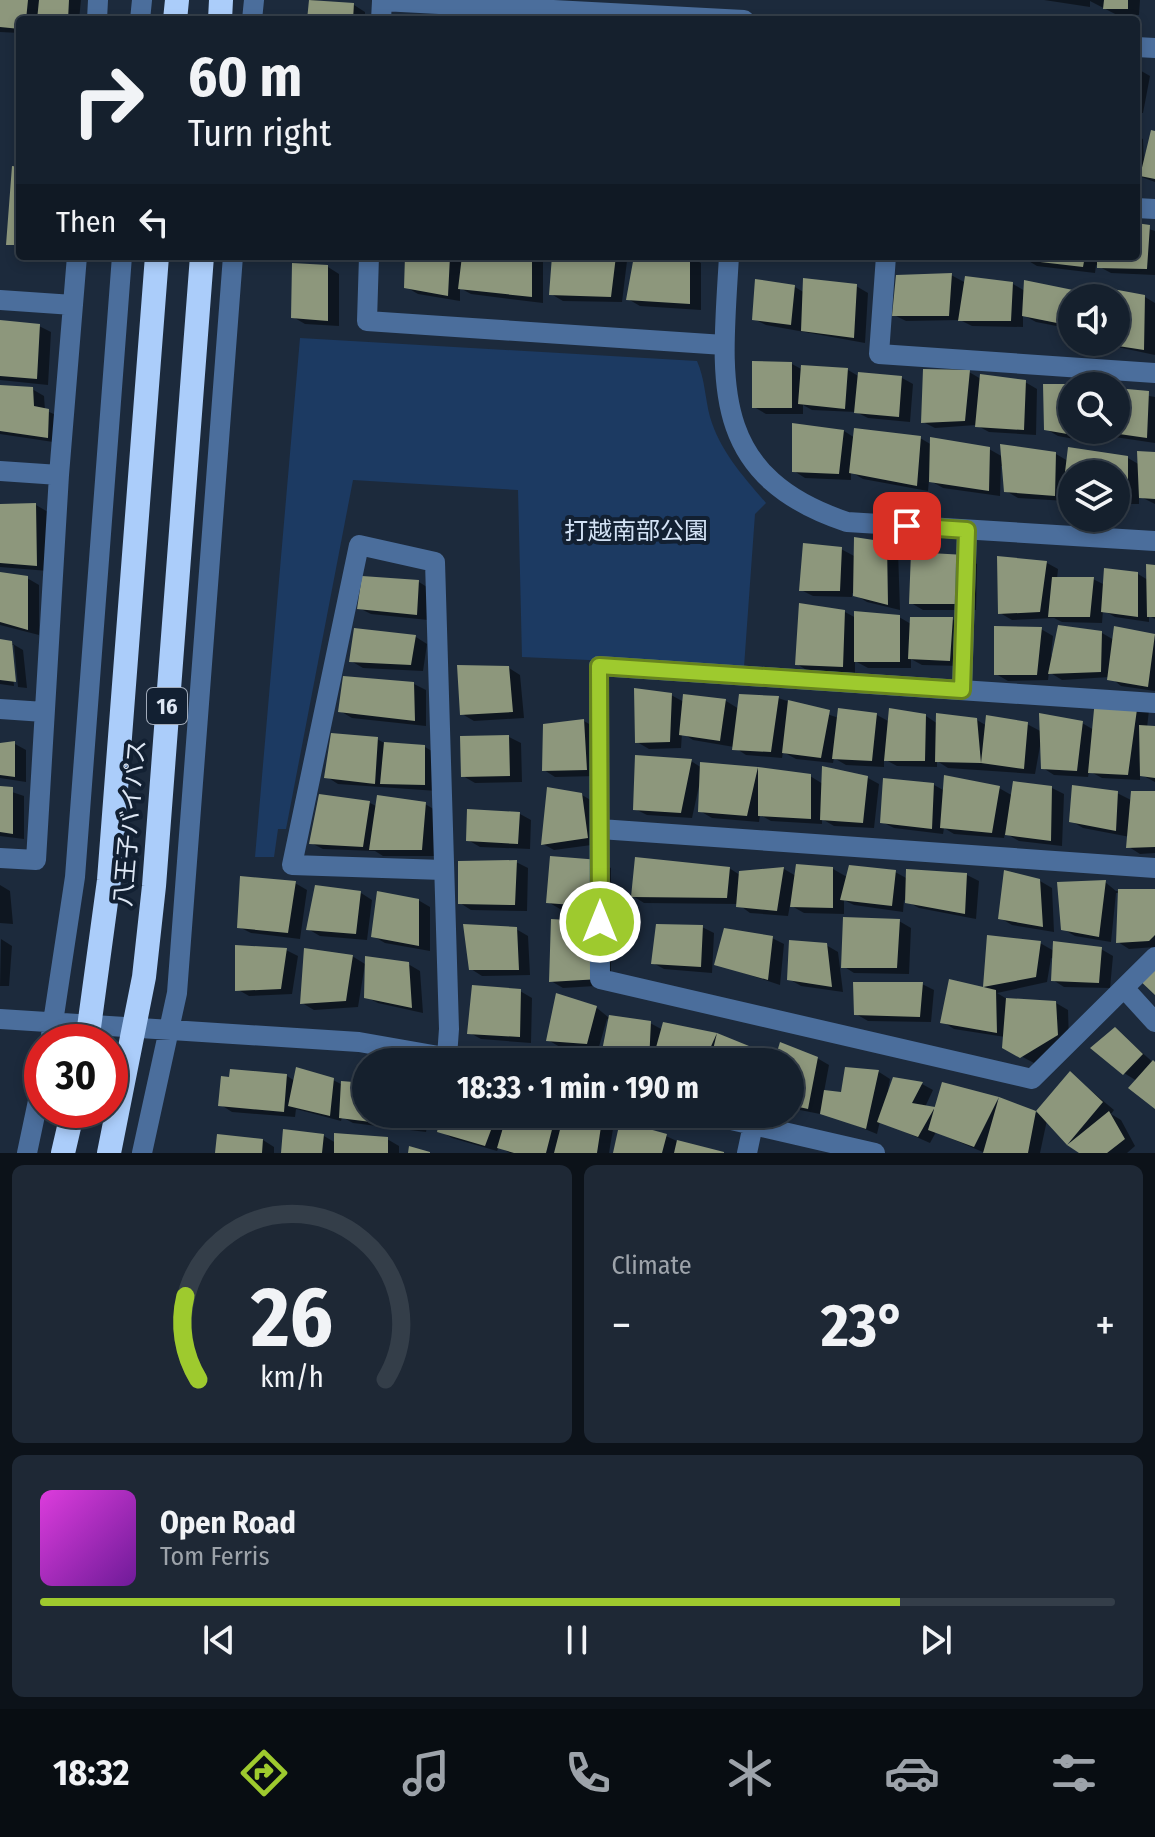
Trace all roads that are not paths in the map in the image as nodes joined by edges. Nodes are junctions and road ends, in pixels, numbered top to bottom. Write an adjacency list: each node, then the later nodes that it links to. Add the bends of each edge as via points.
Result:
1 (381, 16): 2 (street, via 382,1)
2 (668, 16)
3 (77, 260): 12 (street)
4 (122, 260): 32 (street, via 75,877)
5 (157, 260): 33 (highway, 八王子バイパス / 16, via 109,880)
6 (202, 260): 44 (highway, 八王子バイパス / 16, via 154,886 144,977)
7 (233, 260): 35 (street, via 185,910)
8 (369, 260): 13 (street, via 367,321)
9 (729, 260): 13 (street)
10 (886, 260): 14 (street, via 879,354)
11 (0, 300): 12 (street)
12 (73, 305): 16 (street)
13 (724, 345): 17 (street, via 729,413 750,456 776,487 816,512 847,522)
14 (1155, 373)
15 (0, 471): 16 (street)
16 (59, 475): 22 (street)
17 (967, 530): 18 (street); 19 (street)
18 (1155, 541)
19 (962, 690): 20 (street); 23 (street, via 599,666)
20 (1155, 703)
21 (0, 709): 22 (street)
22 (44, 712): 24 (street, via 36,860)
23 (600, 829): 25 (street); 28 (street, via 600,979 1032,1079)
24 (0, 858)
25 (1155, 868)
26 (443, 870): 26 (street, via 435,562 359,545 292,865); 37 (street)
27 (1155, 957): 28 (street)
28 (1124, 988): 30 (street)
29 (0, 1019): 31 (street)
30 (1155, 1022)
31 (28, 1024)
32 (58, 1024)
33 (89, 1024)
34 (128, 1030): 35 (street)
35 (165, 1030): 36 (street); 45 (street)
36 (394, 1048)
37 (447, 1048)
38 (32, 1128): 42 (street)
39 (69, 1128): 43 (highway)
40 (752, 1128): 46 (street)
41 (766, 1128): 47 (street)
42 (27, 1153)
43 (63, 1153)
44 (109, 1153)
45 (142, 1153)
46 (747, 1153)
47 (875, 1153)

